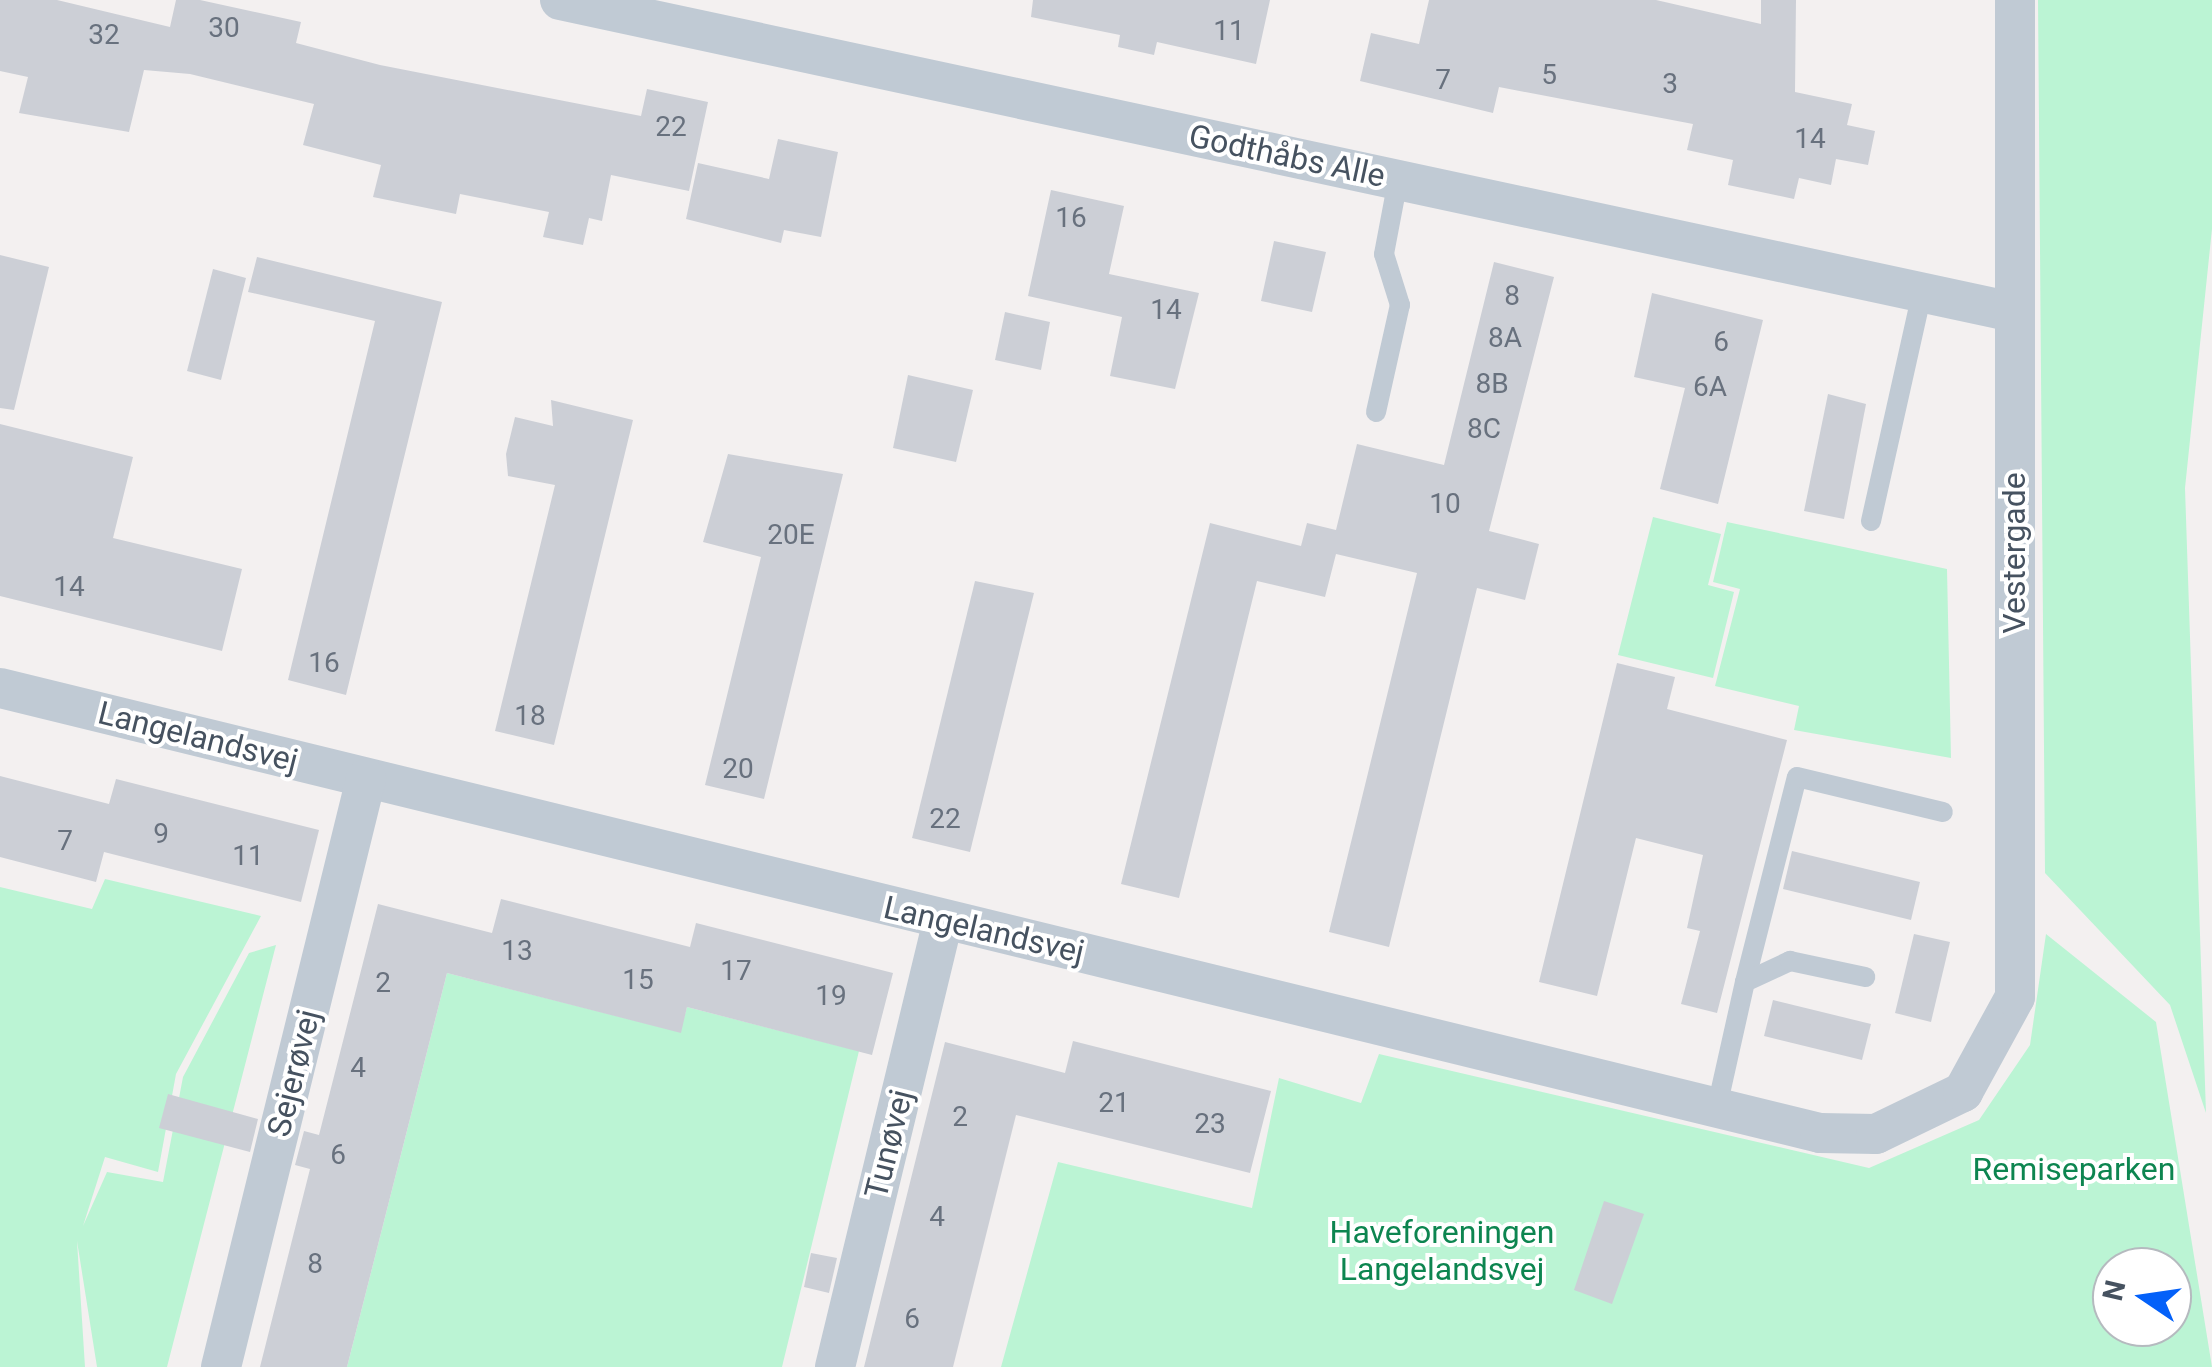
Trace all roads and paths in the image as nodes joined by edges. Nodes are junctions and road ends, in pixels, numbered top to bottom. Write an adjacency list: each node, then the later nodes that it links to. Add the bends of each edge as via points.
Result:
1 (560, 0): 3 (street, Godthåbs Alle)
2 (2016, 0): 5 (street, Vestergade)
3 (1398, 180): 4 (street, Godthåbs Alle); 6 (lane, via 1384,254 1400,305)
4 (1922, 292): 5 (street, Godthåbs Alle); 7 (lane)
5 (2013, 312): 14 (street, Vestergade, via 2015,997)
6 (1376, 412)
7 (1871, 521)
8 (0, 688): 9 (street, Langelandsvej)
9 (366, 779): 11 (street, Langelandsvej); 16 (street, Sejerøvej)
10 (1943, 812): 13 (lane, via 1796,777)
11 (944, 921): 15 (street, Langelandsvej); 17 (street, Tunøvej)
12 (1865, 977): 13 (lane, via 1790,961)
13 (1746, 982): 15 (lane)
14 (1963, 1092): 15 (street, Langelandsvej, via 1876,1134 1820,1133)
15 (1718, 1106)
16 (221, 1367)
17 (835, 1367)

